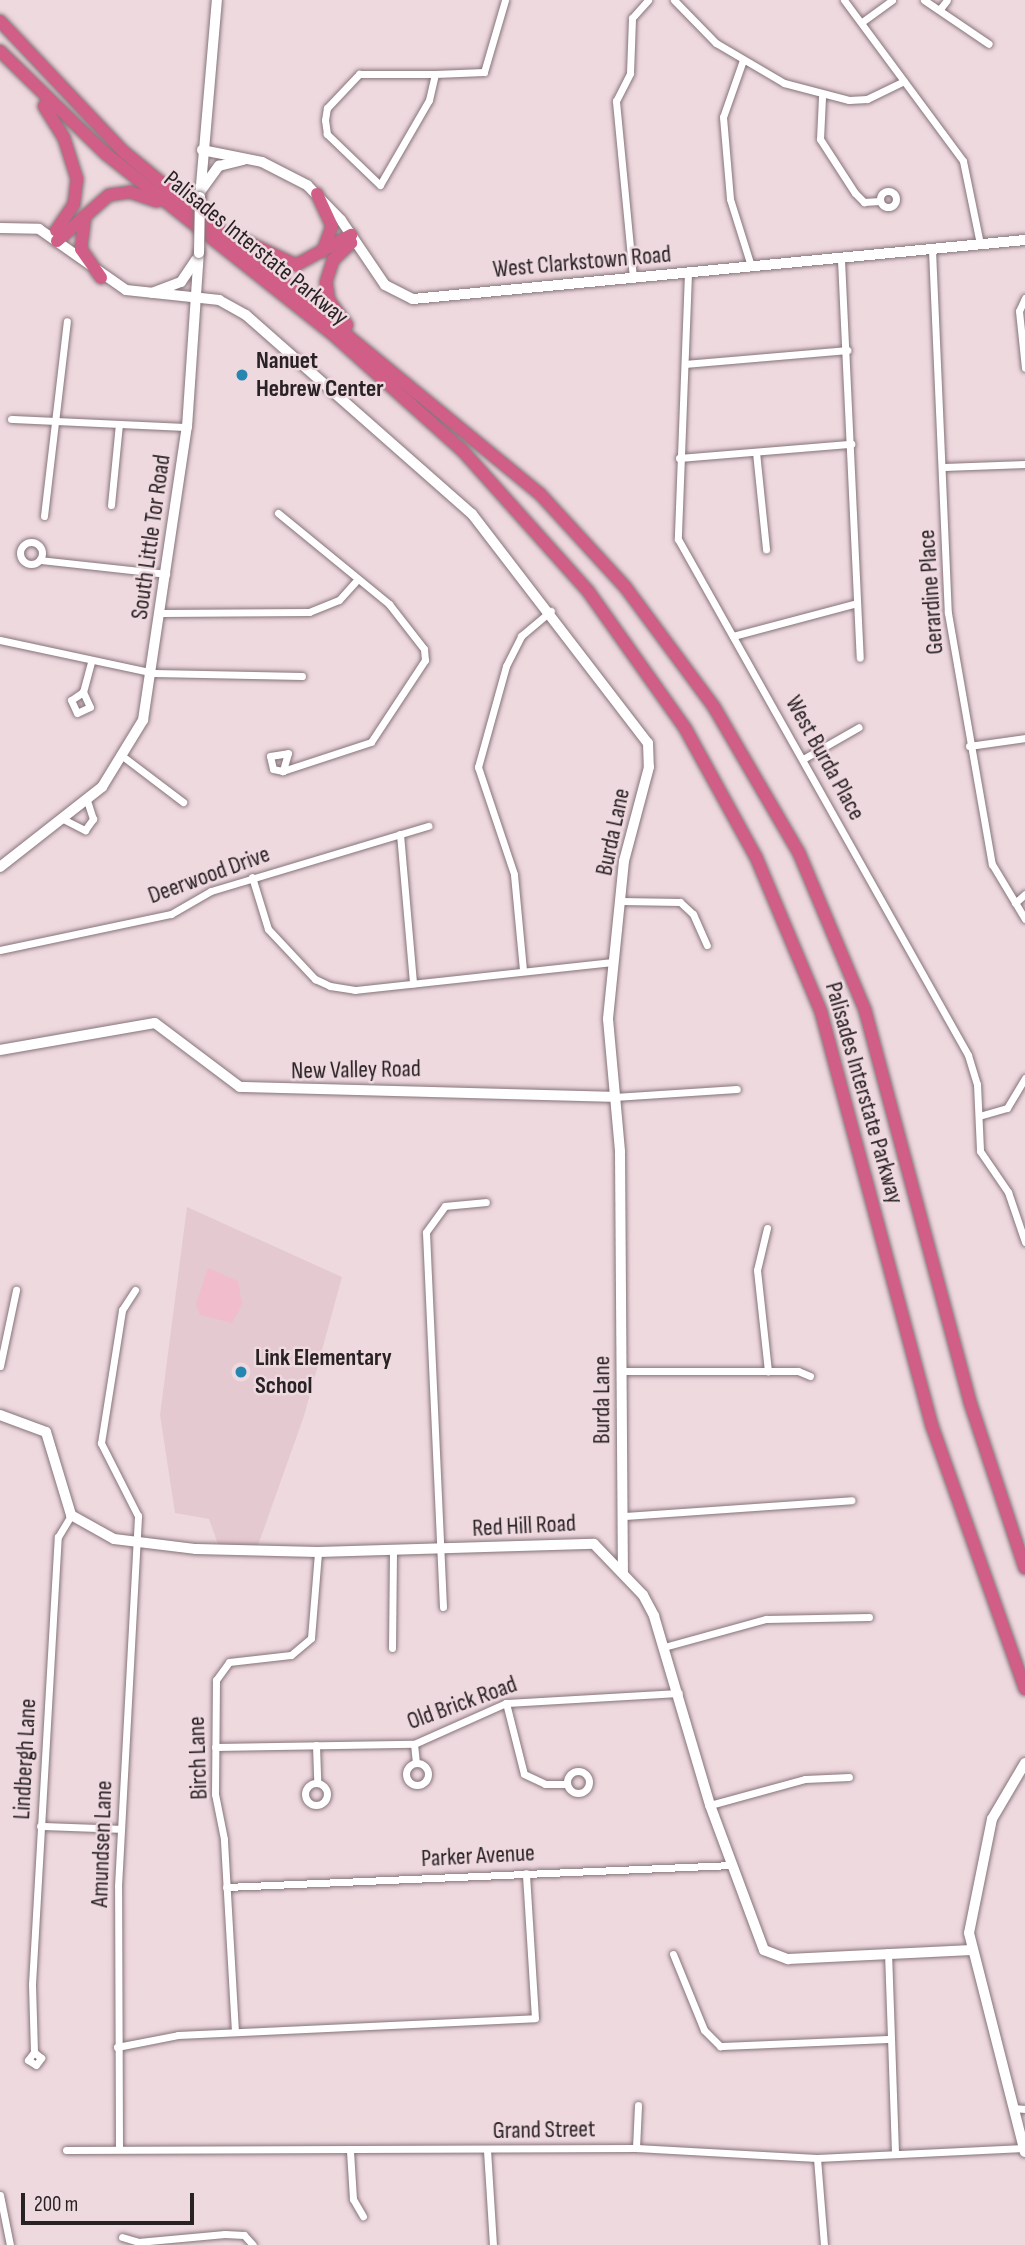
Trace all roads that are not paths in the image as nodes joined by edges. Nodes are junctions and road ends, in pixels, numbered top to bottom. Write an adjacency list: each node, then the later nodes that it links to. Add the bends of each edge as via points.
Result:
1 (217, 0): 19 (street, South Little Tor Road)
2 (505, 0): 15 (street, via 484,72)
3 (648, 0): 39 (street, via 632,18 630,73 616,101)
4 (674, 0): 14 (street, via 703,32)
5 (844, 0): 11 (street)
6 (892, 0): 11 (street)
7 (923, 0): 9 (street)
8 (947, 0): 9 (street)
9 (940, 9): 12 (street)
10 (0, 21): 21 (highway, Palisades Interstate Parkway, via 86,116)
11 (862, 22): 16 (street)
12 (989, 44)
13 (0, 51): 17 (highway, Palisades Interstate Parkway)
14 (743, 60): 18 (street); 36 (street, via 723,117 730,199 746,232)
15 (435, 74): 15 (street, via 359,74 327,108 327,134 380,185 429,100)
16 (904, 81): 18 (street, via 867,99); 31 (street, via 963,162)
17 (29, 82): 28 (highway, via 62,132 77,179 74,204); 29 (highway, Palisades Interstate Parkway)
18 (822, 97): 24 (street, via 820,139 855,193 864,202)
19 (202, 150): 20 (street, West Clarkstown Road); 23 (street, South Little Tor Road)
20 (255, 160): 22 (street, West Clarkstown Road); 23 (street, via 219,166)
21 (173, 193): 34 (highway, via 277,261 296,265); 47 (highway, Palisades Interstate Parkway)
22 (317, 194): 27 (street, West Clarkstown Road); 34 (highway, via 332,226)
23 (200, 197): 33 (street, South Little Tor Road, bridge)
24 (880, 201)
25 (88, 211): 28 (highway); 29 (highway, via 109,195 134,193); 38 (highway, via 80,245)
26 (0, 228): 28 (street, via 31,227)
27 (353, 237): 34 (highway); 39 (street, West Clarkstown Road, via 385,285 409,299); 47 (highway, via 330,264 328,297 346,325)
28 (55, 239): 38 (street, Burda Lane)
29 (213, 240): 124 (highway, Palisades Interstate Parkway, via 377,373 520,511 626,641 717,782 774,895 828,1031 932,1426)
30 (1025, 240): 31 (street, West Clarkstown Road)
31 (980, 244): 32 (street, West Clarkstown Road)
32 (932, 250): 35 (street, West Clarkstown Road); 56 (street, Gerardine Place)
33 (199, 253): 40 (street, via 177,285); 42 (street, South Little Tor Road)
34 (316, 258)
35 (841, 260): 36 (street, West Clarkstown Road); 44 (street)
36 (751, 266): 37 (street, West Clarkstown Road)
37 (688, 273): 39 (street, West Clarkstown Road); 45 (street, West Burda Place)
38 (101, 278): 40 (street, Burda Lane)
39 (632, 278)
40 (141, 294): 42 (street, Burda Lane)
41 (1025, 298): 46 (street, via 1019,324)
42 (198, 300): 51 (street, South Little Tor Road); 65 (street, Burda Lane, via 237,309 362,411 472,514)
43 (67, 321): 49 (street)
44 (847, 350): 45 (street); 52 (street)
45 (685, 364): 54 (street, West Burda Place)
46 (1025, 368)
47 (412, 384): 118 (highway, Palisades Interstate Parkway, via 525,480 626,588 714,707 790,835 878,1050 964,1382)
48 (11, 419): 49 (street)
49 (55, 421): 50 (street); 59 (street)
50 (119, 424): 51 (street); 57 (street)
51 (187, 427): 62 (street, South Little Tor Road)
52 (851, 444): 53 (street); 64 (street)
53 (756, 452): 54 (street); 60 (street)
54 (678, 457): 67 (street, West Burda Place, via 678,539)
55 (1025, 464): 56 (street)
56 (944, 467): 76 (street, Gerardine Place, via 948,613)
57 (111, 505)
58 (278, 513): 63 (street)
59 (44, 516)
60 (765, 549)
61 (40, 560): 62 (street)
62 (166, 574): 66 (street, South Little Tor Road)
63 (355, 582): 66 (street, via 339,600 309,612); 79 (street, via 410,627 424,649 421,670 371,742)
64 (857, 603): 67 (street); 69 (street)
65 (552, 611): 88 (street, Burda Lane, via 648,743 649,767 624,861); 94 (street, via 521,636 506,666 478,767 514,874)
66 (161, 614): 71 (street, South Little Tor Road)
67 (733, 636): 78 (street, West Burda Place)
68 (0, 640): 70 (street)
69 (860, 657)
70 (91, 662): 71 (street); 73 (street)
71 (154, 673): 72 (street); 77 (street, South Little Tor Road)
72 (302, 676)
73 (83, 692)
74 (859, 727): 78 (street)
75 (1025, 738): 76 (street)
76 (969, 746): 89 (street, Gerardine Place, via 992,864)
77 (125, 758): 80 (street, South Little Tor Road); 81 (street)
78 (803, 759): 100 (street, West Burda Place, via 968,1055)
79 (284, 771)
80 (87, 801): 82 (street, South Little Tor Road); 82 (street, via 93,819 85,830)
81 (183, 802)
82 (63, 819): 85 (street, South Little Tor Road)
83 (428, 826): 84 (street, Deerwood Drive)
84 (400, 834): 86 (street, Deerwood Drive); 95 (street)
85 (0, 867)
86 (252, 877): 92 (street, Deerwood Drive, via 171,914); 95 (street, via 268,929 315,979 355,990)
87 (1025, 894): 89 (street)
88 (621, 901): 91 (street, via 680,902 693,914); 93 (street, Burda Lane)
89 (1015, 902): 90 (street, Gerardine Place)
90 (1025, 919)
91 (707, 945)
92 (0, 950)
93 (611, 962): 94 (street); 99 (street, Burda Lane)
94 (523, 970): 95 (street)
95 (413, 983)
96 (0, 1051): 99 (street, New Valley Road, via 155,1023 240,1087)
97 (1025, 1078): 100 (street, via 1007,1108)
98 (737, 1089): 99 (street, New Valley Road)
99 (614, 1097): 107 (street, Burda Lane)
100 (979, 1116): 103 (street, West Burda Place, via 980,1152 1008,1192)
101 (486, 1202): 116 (street, via 444,1206 426,1232 431,1405 443,1497)
102 (767, 1228): 108 (street, via 757,1270)
103 (1025, 1242)
104 (16, 1290): 106 (street)
105 (135, 1290): 114 (street, Amundsen Lane, via 122,1310 101,1443 136,1508)
106 (0, 1366)
107 (623, 1371): 108 (street); 113 (street, Burda Lane)
108 (768, 1371): 109 (street)
109 (810, 1376)
110 (0, 1415): 112 (street, via 46,1432)
111 (851, 1500): 113 (street)
112 (71, 1515): 114 (street, Red Hill Road, via 96,1535); 136 (street, Lindbergh Lane, via 58,1537)
113 (625, 1516): 119 (street, Burda Lane)
114 (134, 1542): 117 (street, Red Hill Road); 137 (street, Amundsen Lane)
115 (393, 1549): 116 (street, Red Hill Road); 117 (street, Red Hill Road); 123 (street)
116 (440, 1551): 119 (street, Red Hill Road, via 594,1544); 120 (street)
117 (318, 1552): 129 (street, Birch Lane, via 311,1638 291,1655 240,1659 221,1669)
118 (1025, 1568)
119 (623, 1571): 122 (street, Red Hill Road, via 643,1595)
120 (443, 1606)
121 (869, 1617): 122 (street, via 766,1619)
122 (664, 1647): 125 (street, Red Hill Road)
123 (392, 1648)
124 (1025, 1689)
125 (680, 1693): 126 (street, Old Brick Road); 135 (street, Red Hill Road)
126 (506, 1703): 127 (street, Old Brick Road); 134 (street, via 524,1774 545,1784)
127 (414, 1744): 128 (street, Old Brick Road); 130 (street)
128 (316, 1745): 129 (street, Old Brick Road); 133 (street)
129 (215, 1747): 140 (street, Birch Lane)
130 (416, 1763)
131 (1025, 1763): 141 (street, via 990,1825 971,1919)
132 (849, 1777): 135 (street, via 806,1779)
133 (317, 1783)
134 (567, 1784)
135 (710, 1805): 138 (street, Red Hill Road)
136 (40, 1826): 137 (street); 147 (street, Lindbergh Lane)
137 (121, 1829): 146 (street, Amundsen Lane)
138 (732, 1864): 139 (street, Parker Avenue); 142 (street, Red Hill Road, via 756,1935 775,1958)
139 (526, 1873): 140 (street, Parker Avenue); 144 (street, via 535,2018)
140 (226, 1887): 144 (street, Birch Lane)
141 (972, 1950): 142 (street, Red Hill Road); 149 (street)
142 (888, 1952): 145 (street)
143 (673, 1954): 145 (street, via 704,2030 720,2046)
144 (235, 2032): 146 (street, via 140,2039)
145 (890, 2039): 157 (street)
146 (117, 2048): 151 (street, Amundsen Lane)
147 (34, 2052)
148 (638, 2105): 152 (street)
149 (1013, 2109): 150 (street); 154 (street)
150 (1025, 2109)
151 (119, 2147): 153 (street, Grand Street); 155 (street, Grand Street, via 167,2153)
152 (636, 2148): 156 (street, Grand Street); 158 (street, Grand Street)
153 (65, 2150)
154 (1024, 2150): 157 (street, Grand Street)
155 (350, 2151): 156 (street, Grand Street); 160 (street, via 353,2199)
156 (488, 2151): 166 (street)
157 (895, 2152): 158 (street, Grand Street)
158 (817, 2158): 167 (street)
159 (0, 2195): 161 (street)
160 (363, 2216)
161 (4, 2233): 164 (street)
162 (122, 2237): 163 (street)
163 (177, 2242): 165 (street, via 244,2235)
164 (10, 2245)
165 (253, 2245)
166 (493, 2245)
167 (824, 2245)

